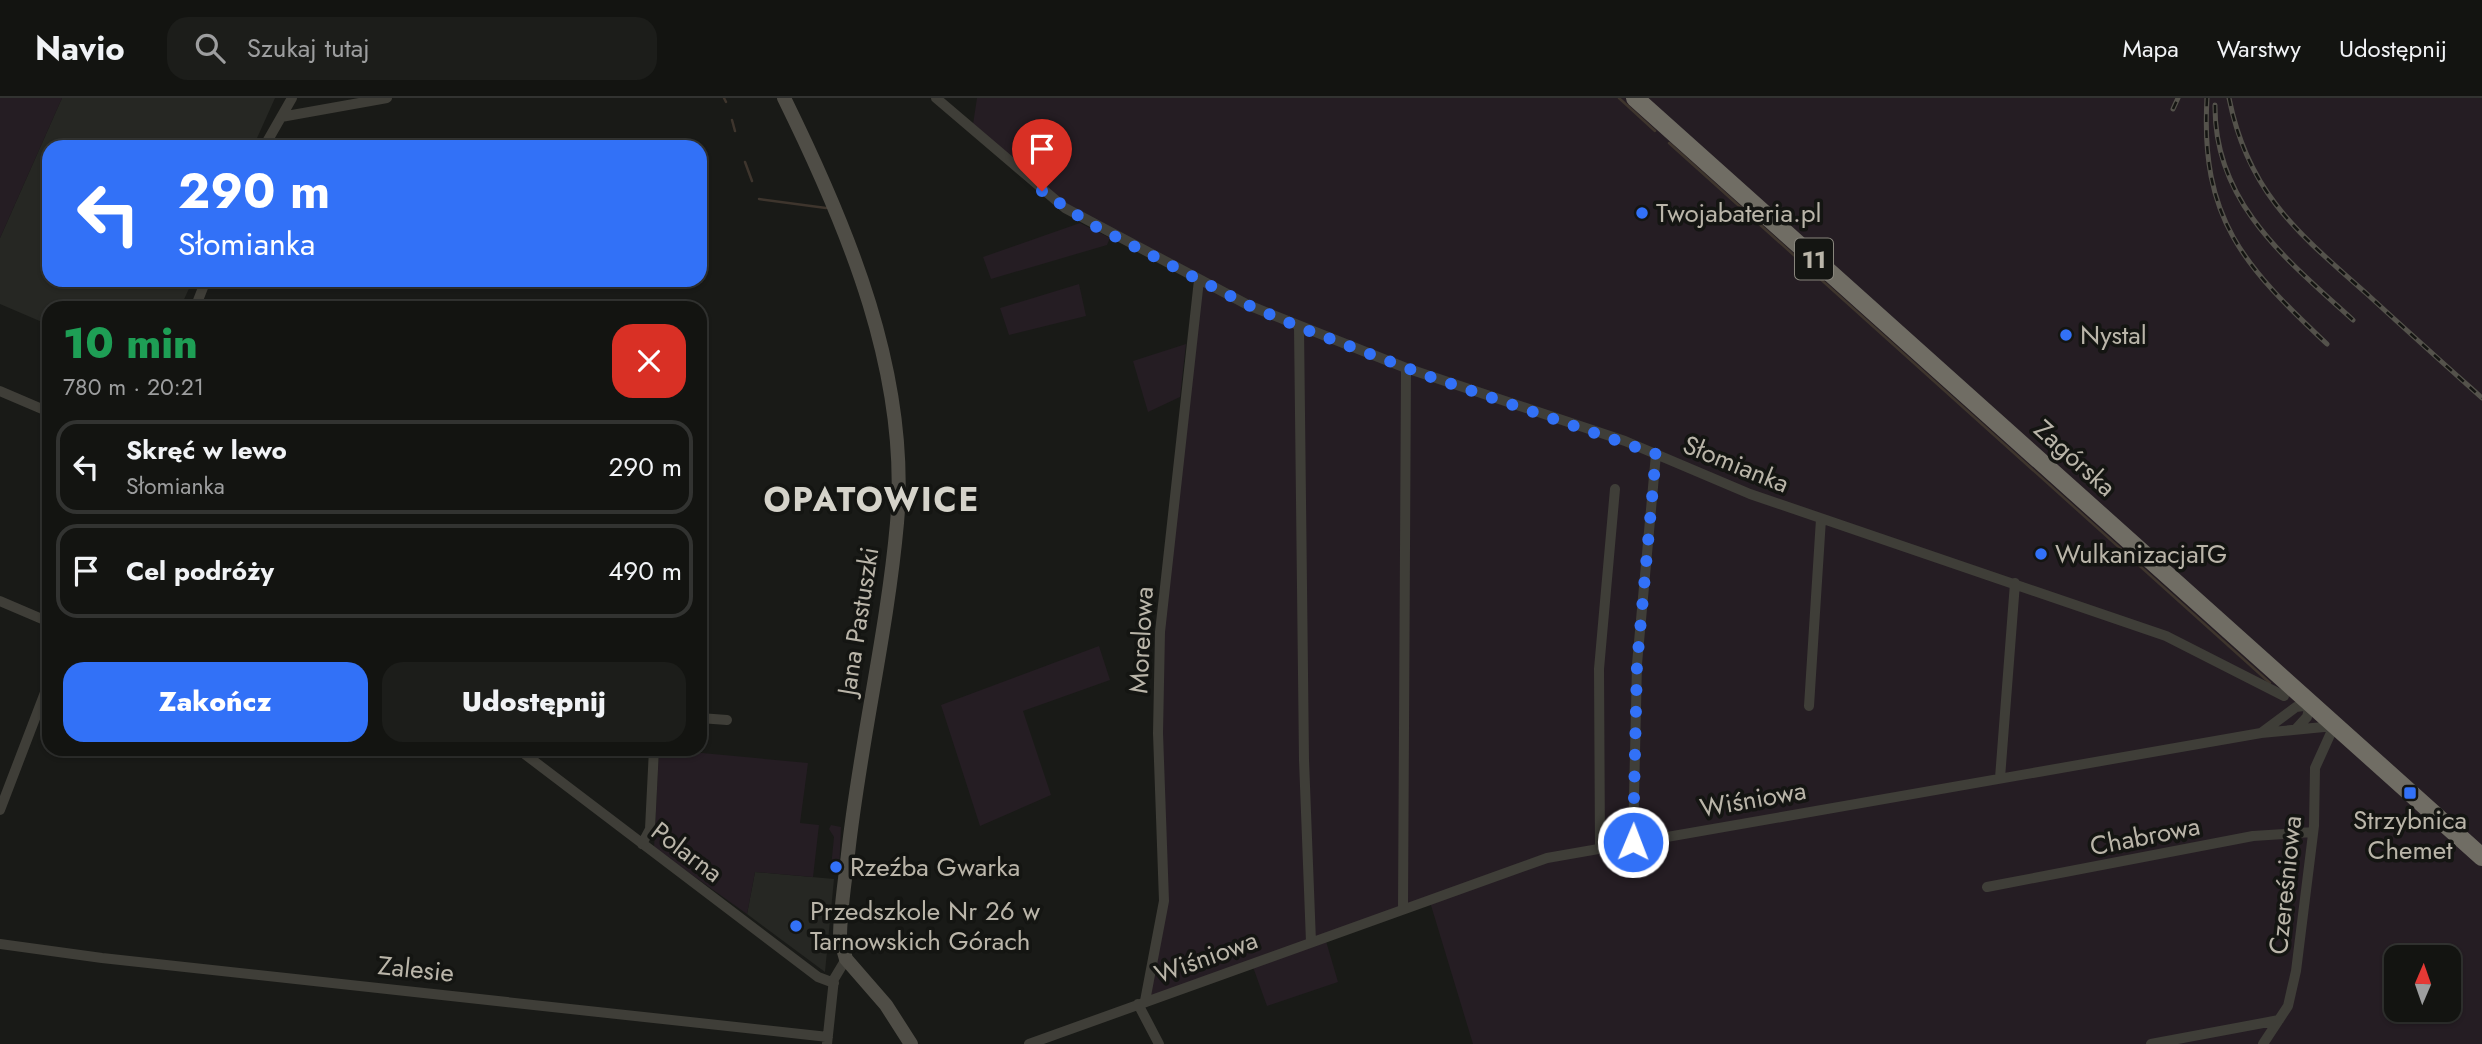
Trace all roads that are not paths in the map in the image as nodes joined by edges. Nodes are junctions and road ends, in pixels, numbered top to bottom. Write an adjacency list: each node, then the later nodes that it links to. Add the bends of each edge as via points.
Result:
1 (292, 98): 6 (street)
2 (387, 98): 6 (street)
3 (784, 98): 42 (street, Jana Pastuszki, via 835,202 865,289 881,351 897,451 893,556 853,804 842,906 840,938)
4 (936, 98): 8 (street, Słomianka, via 1065,208)
5 (1635, 98): 19 (highway, Zagórska / 11)
6 (281, 117): 7 (street)
7 (268, 140)
8 (1199, 280): 9 (street, Słomianka); 44 (street, Morelowa, via 1160,632 1158,733 1164,901)
9 (1299, 327): 10 (street, Słomianka); 40 (street)
10 (1406, 368): 13 (street, Słomianka); 39 (street)
11 (0, 391): 12 (street)
12 (42, 409)
13 (1656, 454): 15 (street, Słomianka); 34 (street, via 1637,664)
14 (1615, 489): 36 (street, via 1599,669)
15 (1821, 519): 16 (street, Słomianka); 22 (street)
16 (2015, 583): 19 (street, Słomianka, via 2166,636); 31 (street)
17 (0, 601): 18 (street)
18 (42, 619)
19 (2283, 688): 21 (highway, Zagórska / 11); 24 (street)
20 (42, 700): 32 (street)
21 (2310, 705): 24 (street, Wiśniowa, via 2296,707); 26 (highway, Zagórska / 11); 27 (street, via 2307,717)
22 (1809, 706)
23 (707, 719): 25 (street)
24 (2279, 719): 28 (street, Wiśniowa)
25 (727, 720)
26 (2334, 726): 27 (street, Wiśniowa); 33 (street, Czereśniowa, via 2315,768); 37 (highway, Zagórska / 11)
27 (2295, 729): 28 (street, Wiśniowa)
28 (2260, 733): 31 (street, Wiśniowa)
29 (527, 756): 35 (street, Polarna)
30 (654, 756): 35 (street, via 650,830)
31 (2000, 779): 34 (street, Wiśniowa)
32 (0, 810)
33 (2313, 832): 38 (street, Chabrowa, via 2253,836); 45 (street, Czereśniowa, via 2296,971 2288,1006)
34 (1633, 842): 36 (street, Wiśniowa)
35 (642, 844): 43 (street, Polarna, via 818,977)
36 (1600, 848): 39 (street, Wiśniowa, via 1547,858)
37 (2482, 857)
38 (1986, 887)
39 (1403, 909): 40 (street, Wiśniowa)
40 (1311, 942): 44 (street, Wiśniowa)
41 (0, 944): 46 (street, Zalesie)
42 (846, 959): 43 (street); 47 (street, via 886,1005)
43 (834, 983): 46 (street)
44 (1141, 1003): 48 (street, Wiśniowa); 49 (street)
45 (2279, 1020): 50 (street); 51 (street, Czereśniowa)
46 (828, 1040)
47 (911, 1044)
48 (1029, 1044)
49 (1159, 1044)
50 (2151, 1044)
51 (2263, 1044)

